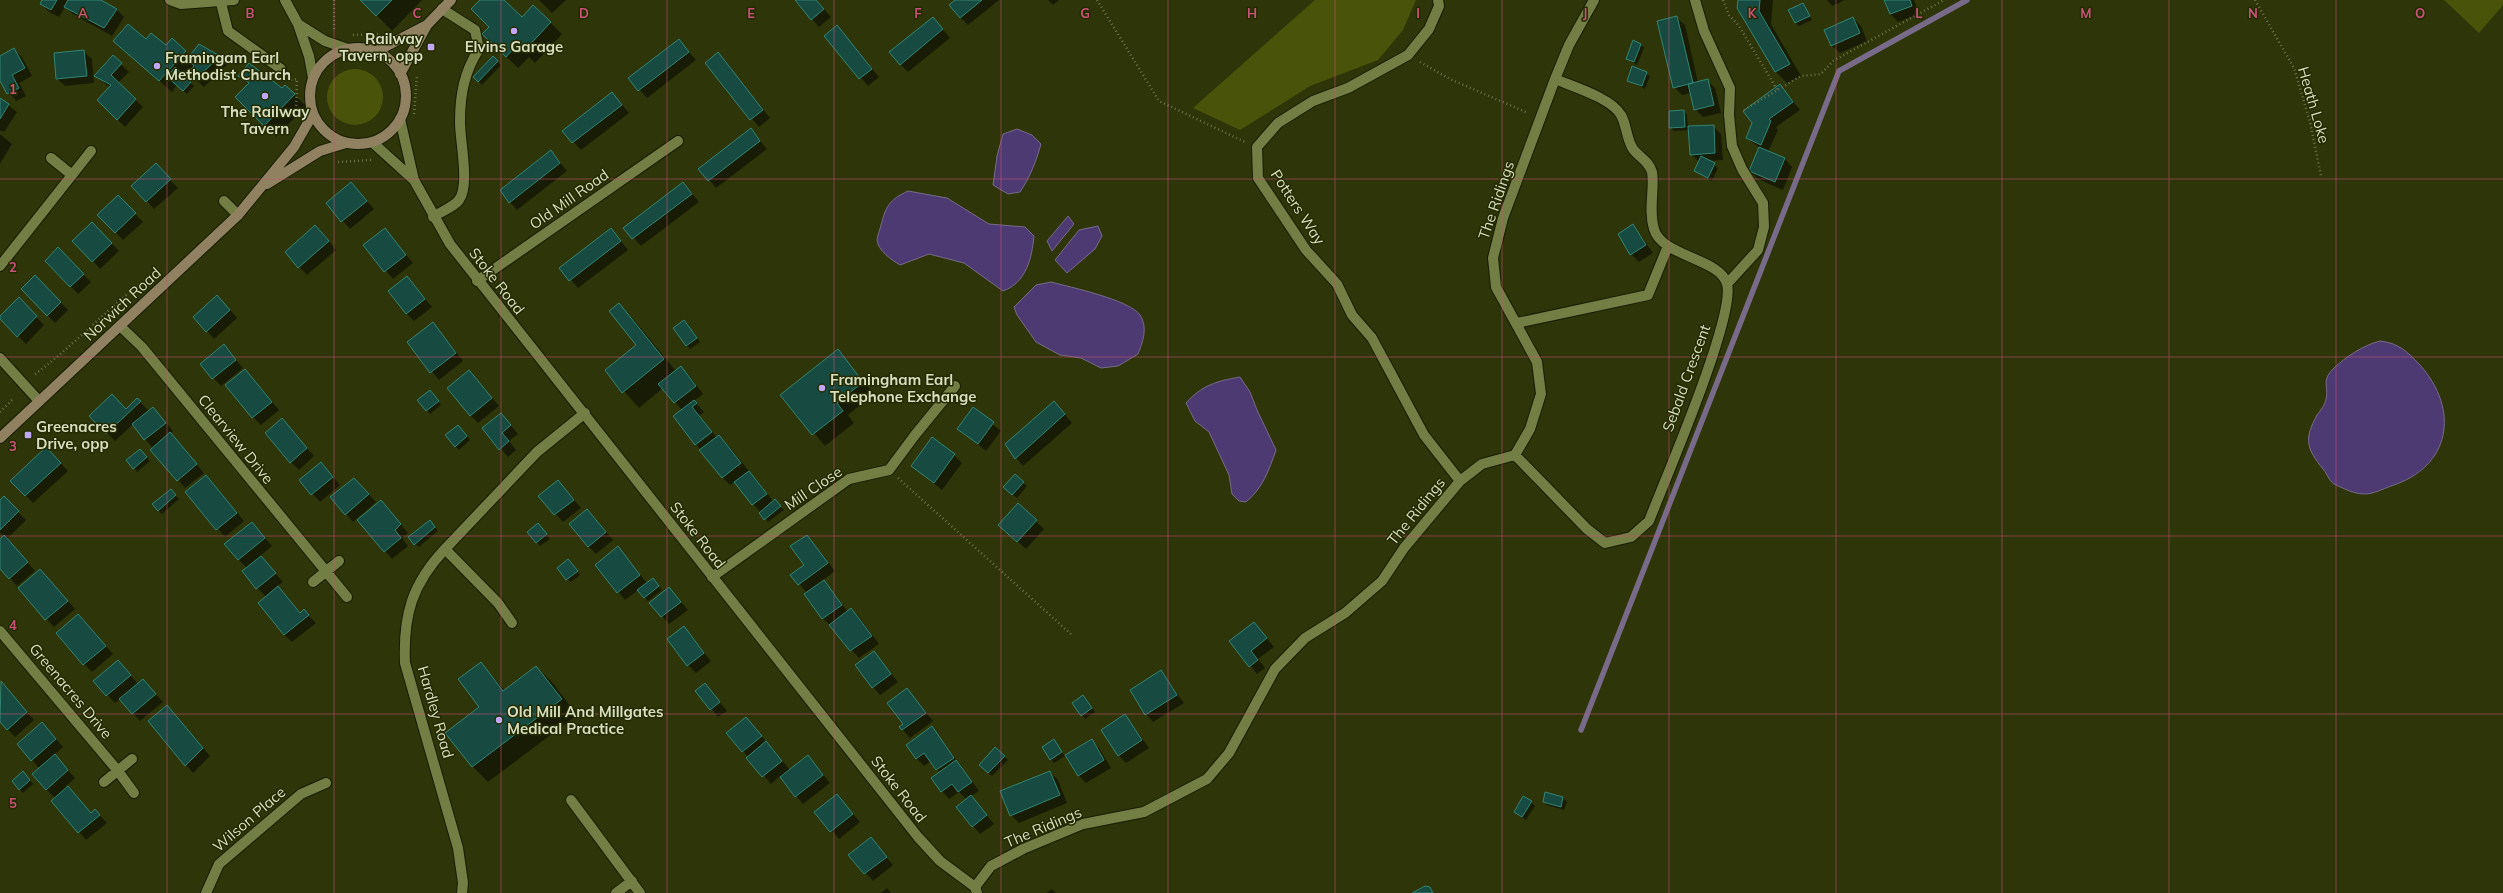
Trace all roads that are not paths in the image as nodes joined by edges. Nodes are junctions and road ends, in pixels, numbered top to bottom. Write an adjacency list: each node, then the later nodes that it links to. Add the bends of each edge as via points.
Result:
1 (170, 0): 8 (street, via 181,4)
2 (234, 0): 8 (street)
3 (285, 0): 10 (street)
4 (451, 0): 9 (main road)
5 (1438, 0): 43 (street, Potters Way, via 1439,6 1429,28 1408,54 1348,88 1313,101 1278,123 1257,147 1258,178 1306,250 1337,284 1352,315 1372,338 1424,435)
6 (1594, 0): 17 (street, The Ridings, via 1569,45)
7 (1695, 0): 34 (street, via 1704,31 1730,88 1732,146 1742,169 1763,203 1764,227 1758,250)
8 (221, 3): 14 (street, via 228,31)
9 (442, 9): 11 (main road); 30 (street, via 475,30 479,49 469,65 462,89 460,122 463,191 458,202)
10 (298, 24): 12 (street, via 325,41); 16 (street, via 309,56)
11 (427, 25): 13 (main road); 15 (main road)
12 (348, 49): 13 (main road); 16 (main road, via 322,64)
13 (375, 52): 15 (main road, via 388,59)
14 (280, 69)
15 (400, 74): 19 (main road, via 405,95)
16 (313, 78): 18 (main road, via 310,96)
17 (1555, 79): 31 (street, via 1610,103 1621,115 1626,137 1634,150 1644,157 1652,172 1650,205 1654,231); 35 (street, The Ridings, via 1502,218 1493,258 1496,287)
18 (313, 114): 22 (main road, via 329,135); 27 (main road, Norwich Road, via 294,147)
19 (400, 119): 21 (main road, via 388,134); 26 (street, Stoke Road)
20 (678, 141): 33 (street, Old Mill Road)
21 (372, 142): 22 (main road); 26 (street, Stoke Road)
22 (346, 143): 27 (main road, Norwich Road, via 320,151)
23 (91, 151): 25 (street)
24 (51, 158): 25 (street)
25 (72, 175): 32 (street)
26 (414, 180): 30 (street, Stoke Road)
27 (260, 188): 29 (main road, Norwich Road)
28 (224, 201): 29 (street)
29 (238, 215): 36 (main road, Norwich Road)
30 (433, 217): 33 (street, Stoke Road)
31 (1668, 246): 34 (street, via 1719,272); 35 (street, via 1648,295)
32 (0, 266)
33 (478, 281): 40 (street, Stoke Road)
34 (1727, 284): 42 (street, Sebald Crescent, via 1726,304 1716,347 1649,521 1632,537 1605,543 1587,529)
35 (1517, 323): 42 (street, The Ridings, via 1537,362 1541,394 1530,429)
36 (120, 326): 39 (main road, Norwich Road); 46 (street, Clearview Drive, via 142,347)
37 (0, 358): 39 (street)
38 (955, 386): 47 (street, Mill Close, via 914,434 889,470 849,479)
39 (39, 401): 41 (main road, Norwich Road)
40 (584, 414): 44 (street, Hardley Road, via 537,452); 47 (street, Stoke Road)
41 (0, 438)
42 (1515, 455): 43 (street, The Ridings, via 1482,464)
43 (1460, 481): 59 (street, The Ridings, via 1404,548 1382,581 1345,614 1305,638 1275,669 1229,753 1207,779 1144,812 1083,824 1023,849 991,866)
44 (445, 549): 50 (street, via 498,603); 61 (street, Hardley Road, via 418,584 408,607 404,635 405,663 458,848)
45 (339, 562): 46 (street)
46 (326, 572): 48 (street); 49 (street, Clearview Drive)
47 (712, 578): 59 (street, Stoke Road, via 918,837 940,861)
48 (313, 582)
49 (347, 597)
50 (512, 623)
51 (0, 631): 53 (street, Greenacres Drive)
52 (132, 760): 53 (street)
53 (118, 771): 54 (street); 56 (street, Greenacres Drive)
54 (104, 782)
55 (326, 783): 60 (street, Wilson Place, via 301,794 220,864)
56 (134, 793)
57 (571, 800): 58 (street)
58 (632, 881): 62 (street); 63 (street)
59 (976, 890)
60 (206, 893)
61 (462, 893)
62 (616, 893)
63 (640, 893)

